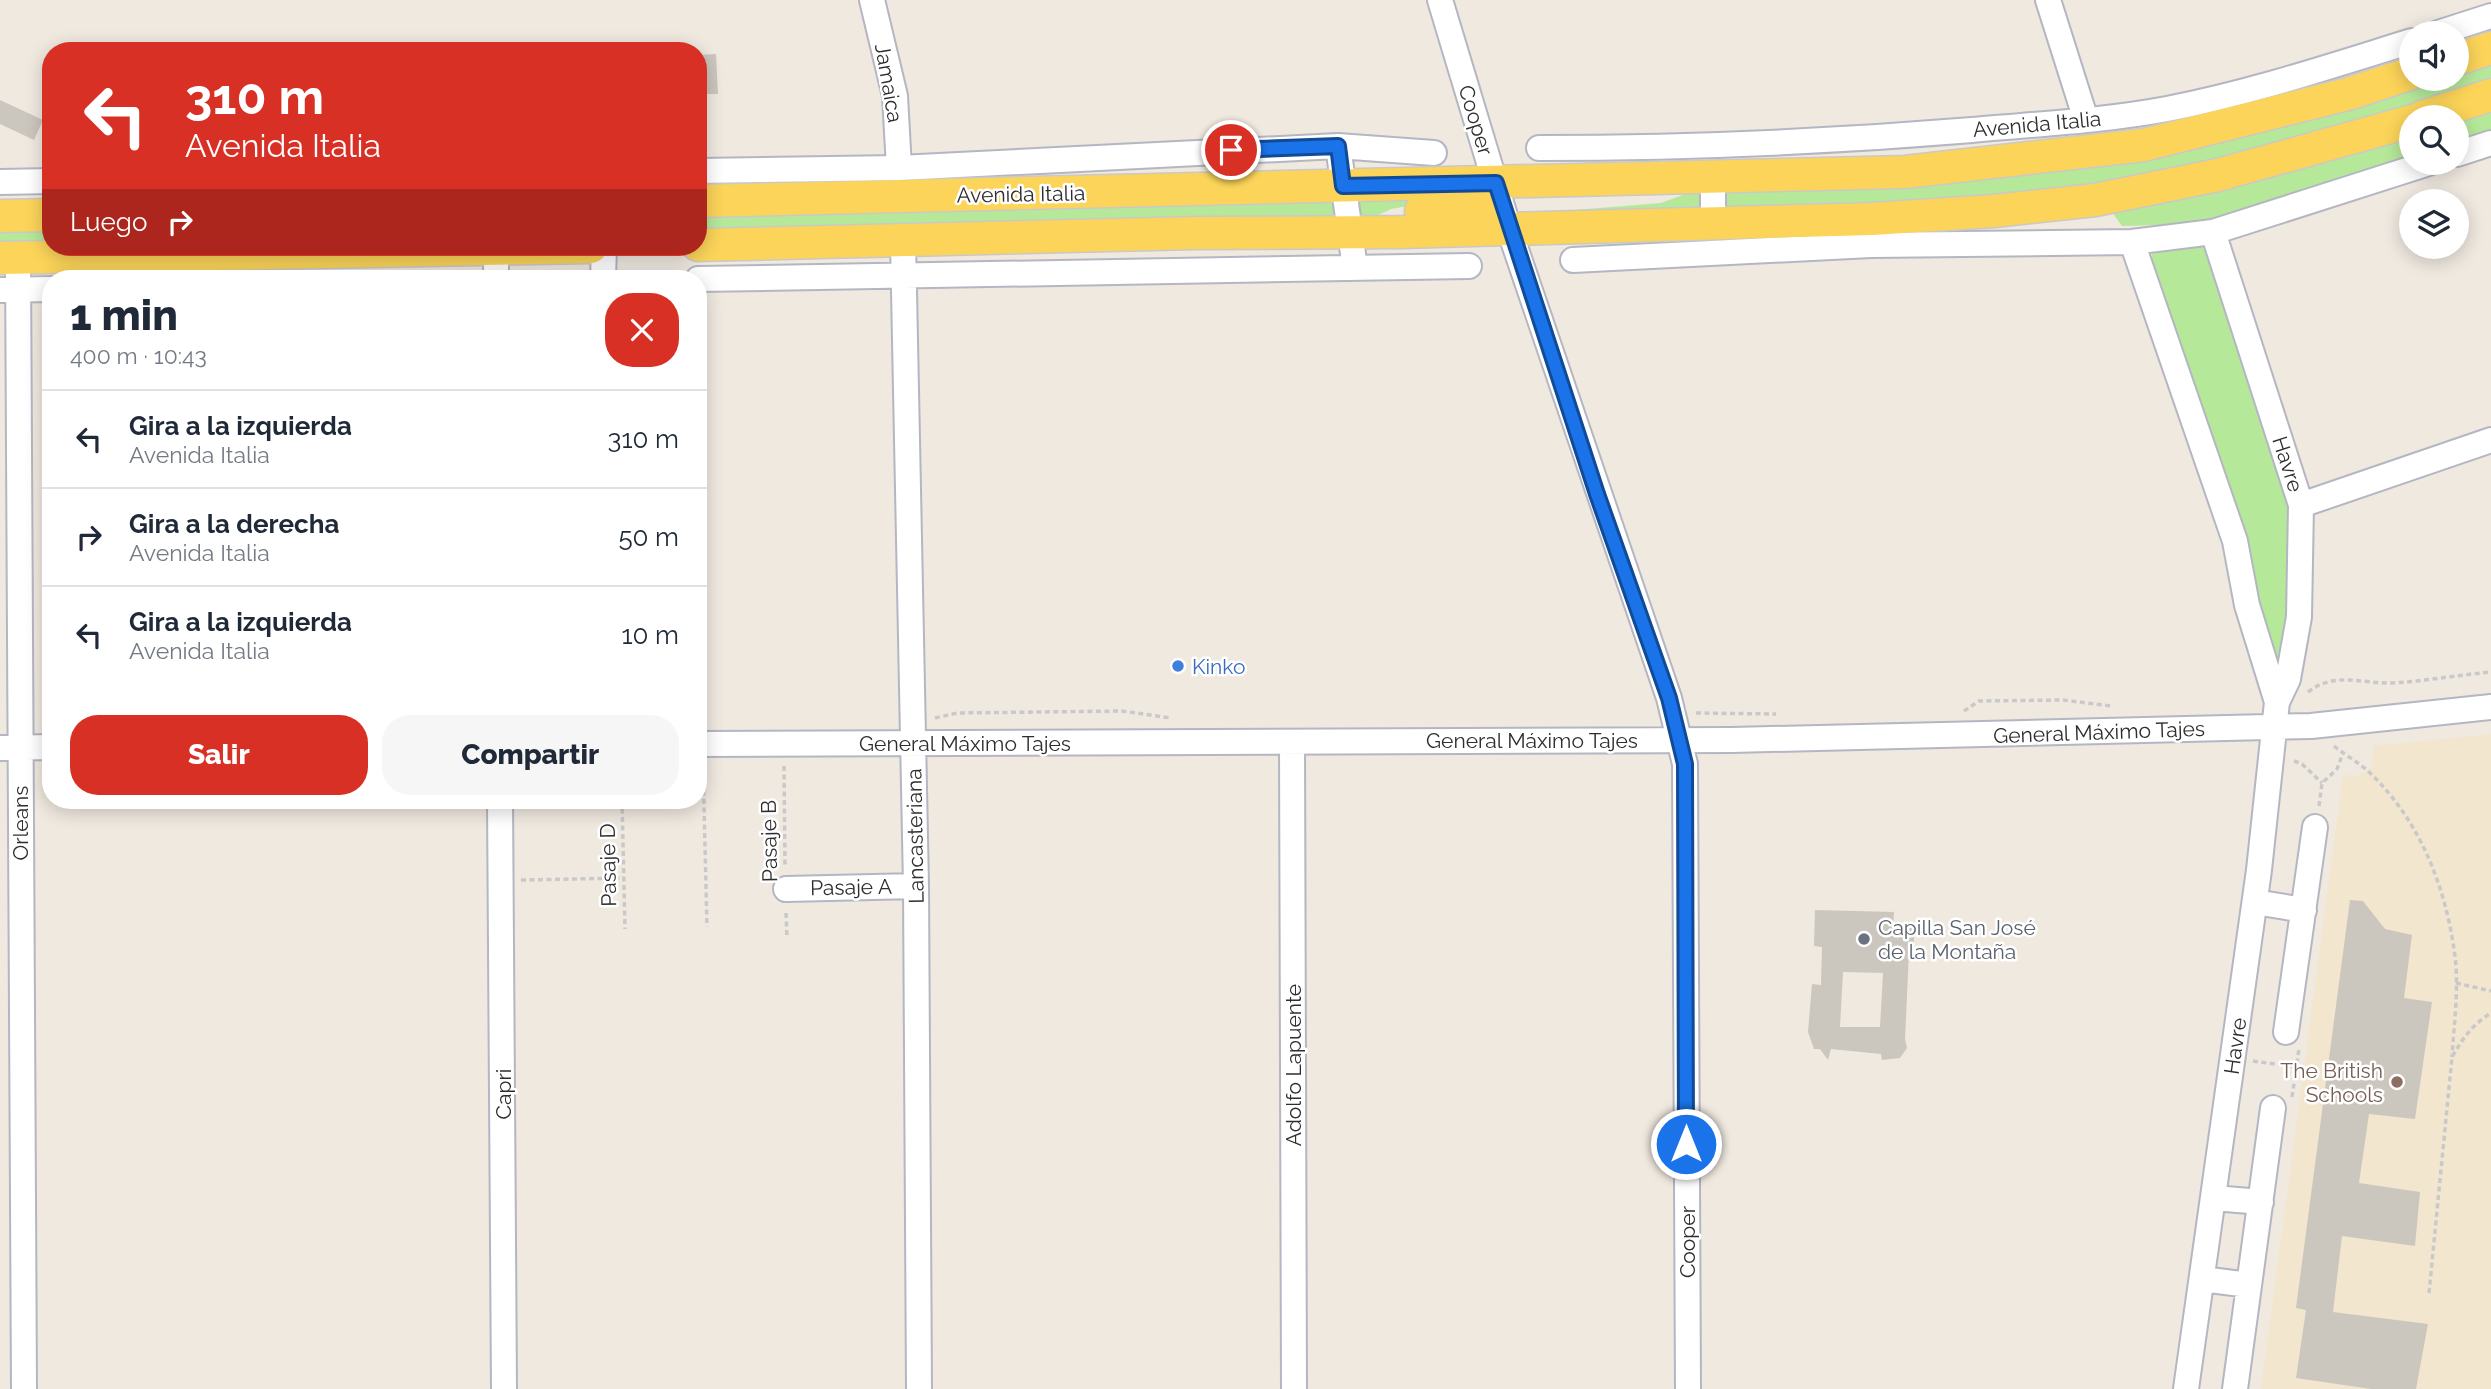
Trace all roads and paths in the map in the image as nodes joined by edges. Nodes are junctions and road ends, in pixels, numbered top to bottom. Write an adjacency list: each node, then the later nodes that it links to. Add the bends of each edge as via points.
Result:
1 (872, 0): 20 (street, Jamaica, via 895,96)
2 (1440, 0): 27 (street, Cooper)
3 (2048, 0): 12 (street)
4 (2491, 16): 5 (street)
5 (2469, 23)
6 (2399, 45): 12 (street, Avenida Italia, via 2166,109)
7 (2491, 48): 8 (main road)
8 (2469, 55)
9 (2399, 77): 23 (main road, Avenida Italia, via 2214,129 2090,153 1905,172)
10 (2491, 95): 11 (main road)
11 (2460, 105)
12 (2086, 120): 17 (street, Avenida Italia, via 1899,136)
13 (2399, 125): 34 (main road, Avenida Italia, via 2218,175)
14 (2491, 143): 18 (street)
15 (1338, 146): 19 (street, Avenida Italia); 20 (street, Avenida Italia); 28 (street)
16 (1539, 148): 17 (street, Avenida Italia)
17 (1652, 148): 24 (street)
18 (2469, 150)
19 (1434, 153)
20 (899, 168): 21 (street, Avenida Italia)
21 (707, 171)
22 (2399, 173): 40 (street, Avenida Italia)
23 (1700, 178): 24 (main road, Avenida Italia); 32 (street); 35 (main road, via 1633,198 1522,203 1513,210)
24 (1651, 179): 27 (main road, Avenida Italia)
25 (42, 181): 26 (street)
26 (0, 182)
27 (1496, 183): 28 (main road, Avenida Italia); 35 (street, Cooper); 37 (main road, via 1484,204 1402,213)
28 (1343, 186): 29 (main road, Avenida Italia); 37 (street)
29 (707, 201)
30 (42, 215): 31 (main road)
31 (0, 216)
32 (1713, 222): 33 (main road, Avenida Italia); 39 (main road, Avenida Italia)
33 (1652, 223): 35 (main road, Avenida Italia); 45 (street)
34 (1944, 228): 39 (main road, Avenida Italia); 43 (street, Avenida Italia)
35 (1509, 229): 38 (main road, Avenida Italia); 65 (street, Cooper)
36 (1264, 231): 37 (main road, Avenida Italia); 41 (main road, Avenida Italia); 53 (street)
37 (1350, 231): 38 (main road, Avenida Italia); 52 (street)
38 (1402, 232): 51 (street)
39 (1872, 232): 45 (street, Avenida Italia)
40 (2213, 232): 43 (street, Avenida Italia); 60 (street, Havre)
41 (1196, 233): 42 (main road, Avenida Italia); 54 (street)
42 (903, 241): 44 (main road, Avenida Italia); 55 (street, Lancasteriana)
43 (2132, 242): 63 (street, Havre, via 2235,541 2247,605)
44 (707, 245)
45 (1652, 255): 48 (street, Avenida Italia)
46 (541, 256): 49 (main road)
47 (9, 258): 49 (main road); 58 (street, Orleans)
48 (1573, 260)
49 (496, 264)
50 (1469, 266): 51 (street)
51 (1407, 267): 52 (street)
52 (1355, 268): 53 (street)
53 (1267, 270): 54 (street)
54 (1200, 271): 55 (street)
55 (905, 276): 56 (street); 66 (street, Lancasteriana)
56 (707, 279)
57 (42, 289): 58 (street)
58 (9, 290): 71 (street, Orleans)
59 (2491, 440): 60 (street)
60 (2301, 505): 63 (street, Havre, via 2299,617)
61 (2491, 672): 63 (path, via 2390,683 2350,678 2318,685)
62 (2491, 707): 64 (street, General Máximo Tajes)
63 (2285, 709): 64 (street, General Máximo Tajes); 65 (street, General Máximo Tajes, via 2081,733); 73 (street, Havre)
64 (2311, 726): 72 (path)
65 (1679, 739): 67 (street, General Máximo Tajes); 104 (street, Cooper, via 1685,764)
66 (914, 742): 67 (street, General Máximo Tajes); 69 (street, General Máximo Tajes); 80 (street, Lancasteriana)
67 (1292, 742): 103 (street, Adolfo Lapuente)
68 (707, 744): 69 (street, General Máximo Tajes)
69 (783, 744): 81 (path, Pasaje B)
70 (42, 747): 71 (street)
71 (10, 748): 100 (street, Orleans)
72 (2343, 753): 73 (path, via 2337,769 2322,783 2302,764); 87 (path, via 2388,793 2410,821 2433,865 2448,919)
73 (2273, 759): 82 (street, Havre)
74 (500, 809): 79 (street, Capri)
75 (622, 809): 78 (path, Pasaje D)
76 (703, 809): 84 (path)
77 (2315, 827): 83 (street)
78 (624, 878): 79 (path); 85 (path, Pasaje D)
79 (502, 881): 101 (street, Capri)
80 (916, 886): 81 (street, Pasaje A); 102 (street, Lancasteriana)
81 (786, 889): 86 (path, Pasaje B)
82 (2255, 902): 83 (street); 91 (street, Havre)
83 (2304, 910): 90 (street)
84 (707, 928)
85 (625, 929)
86 (787, 938)
87 (2456, 983): 88 (path); 92 (path)
88 (2491, 990)
89 (2491, 1013): 92 (path, via 2464,1036)
90 (2286, 1032): 93 (path, via 2301,1034)
91 (2234, 1058): 93 (path); 95 (street, Havre)
92 (2452, 1058): 99 (path)
93 (2296, 1067): 94 (path, via 2290,1111)
94 (2273, 1108): 96 (street)
95 (2214, 1198): 96 (street); 97 (street, Havre)
96 (2261, 1202): 98 (street)
97 (2202, 1279): 98 (street); 105 (street, Havre)
98 (2249, 1285): 106 (street)
99 (2429, 1293)
100 (24, 1389)
101 (504, 1389)
102 (919, 1389)
103 (1294, 1389)
104 (1688, 1389)
105 (2186, 1389)
106 (2235, 1389)

